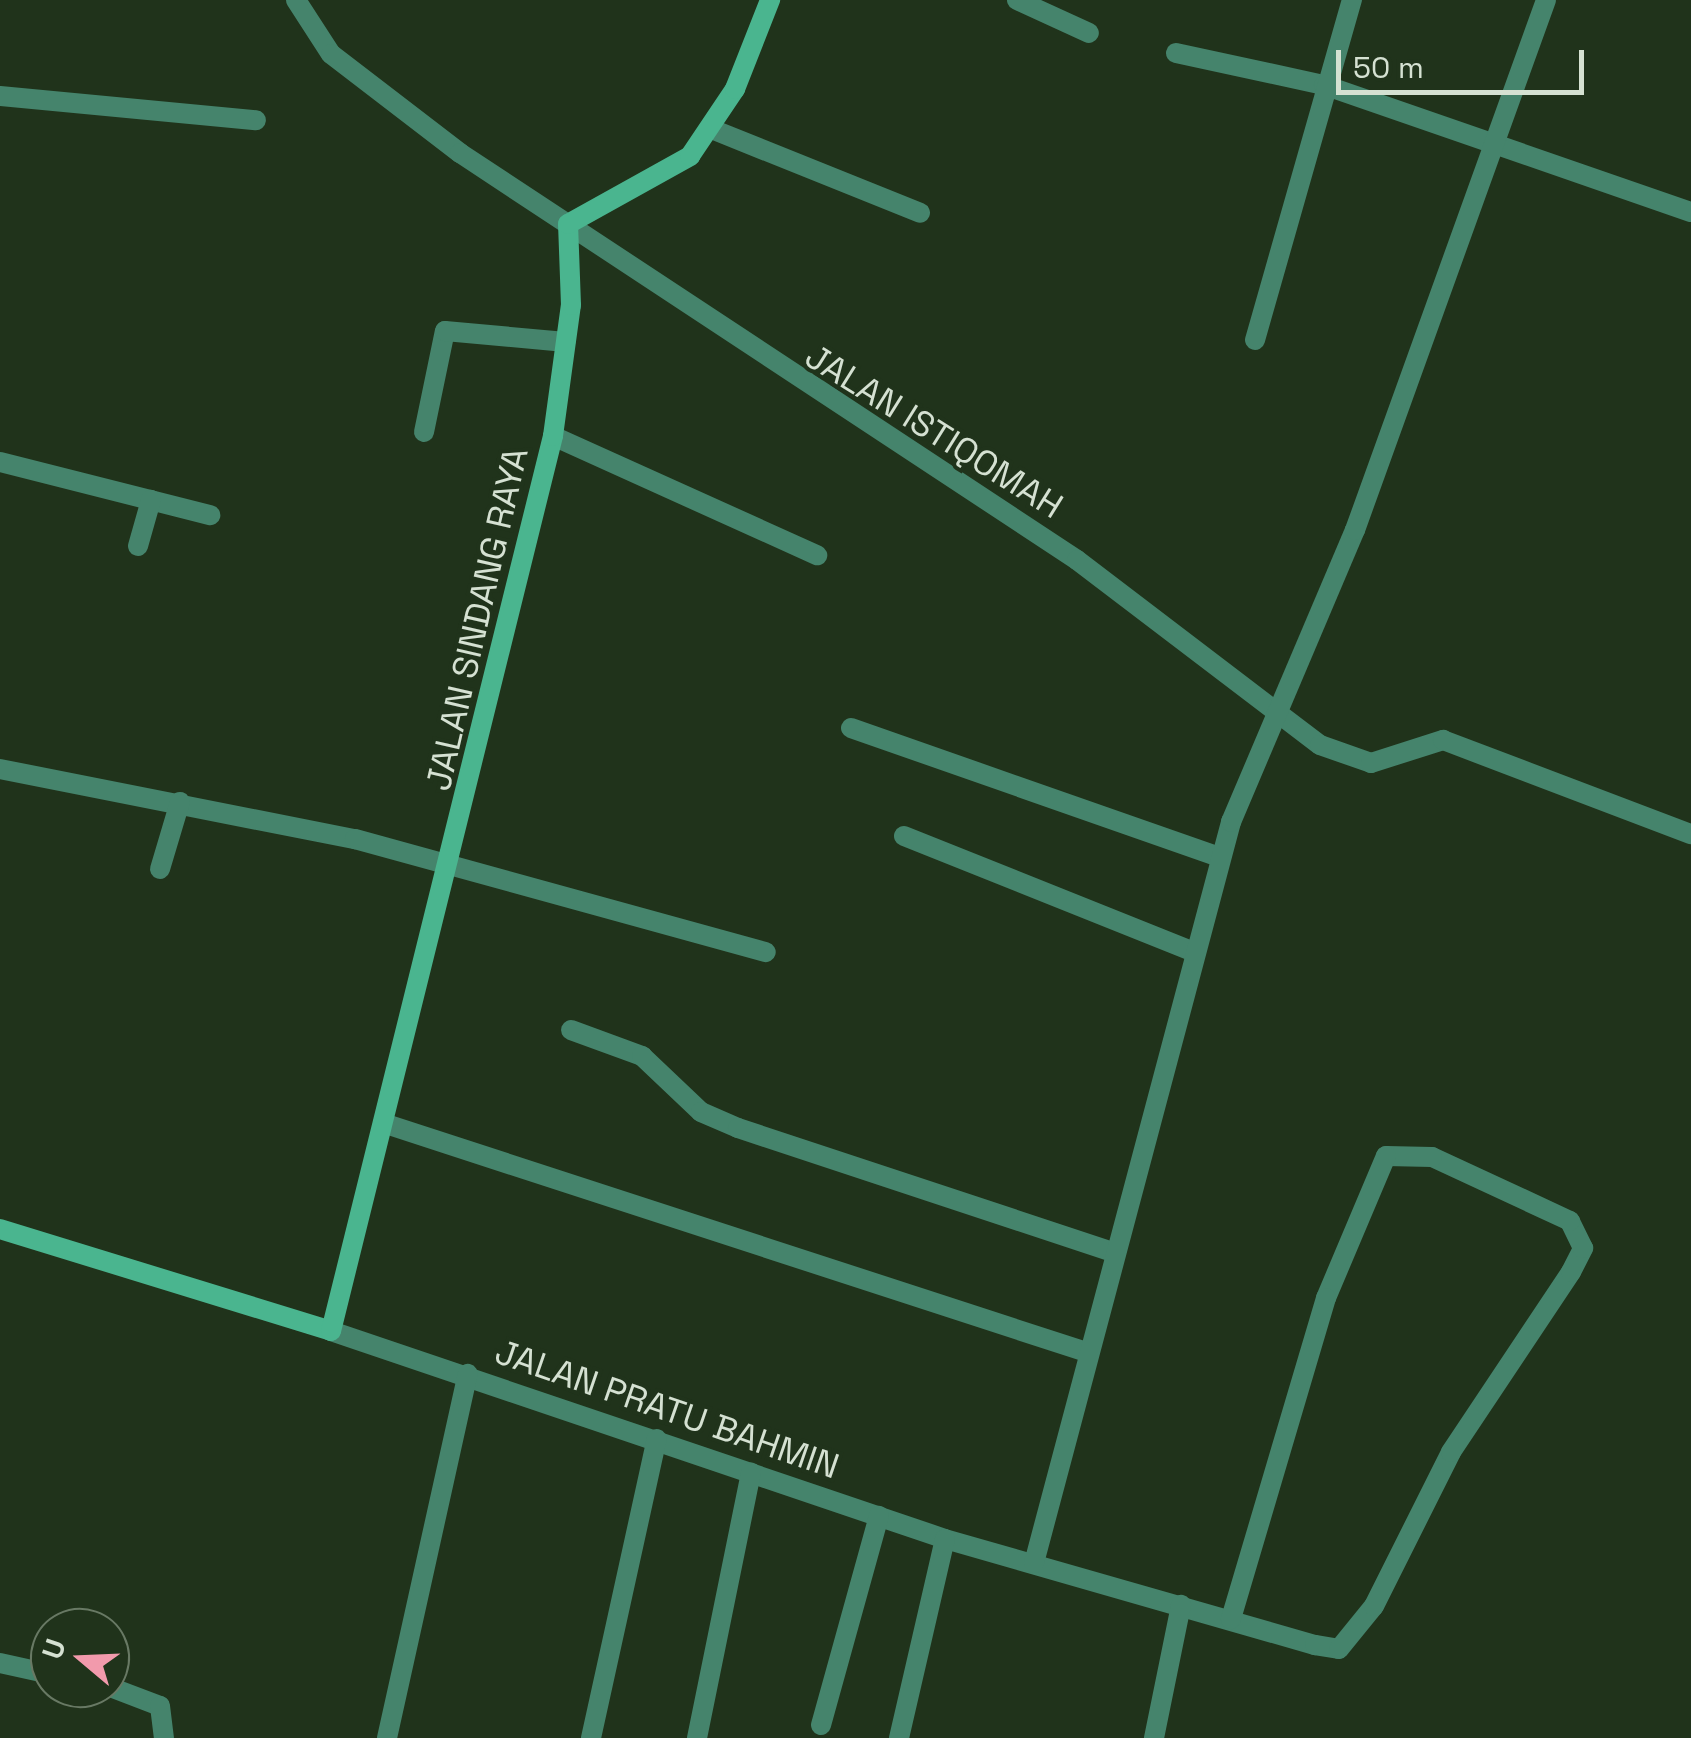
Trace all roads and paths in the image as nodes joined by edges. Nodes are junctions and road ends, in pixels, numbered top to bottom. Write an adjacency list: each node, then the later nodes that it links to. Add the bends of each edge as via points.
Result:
1 (296, 0): 15 (street, JALAN ISTIQOMAH, via 331,54)
2 (770, 0): 11 (street)
3 (1017, 0): 6 (street)
4 (1352, 0): 8 (street)
5 (1546, 0): 12 (street)
6 (1088, 33)
7 (1176, 54): 8 (street)
8 (1324, 85): 12 (street); 16 (street)
9 (0, 96): 10 (street)
10 (256, 120)
11 (714, 130): 13 (street); 15 (street, via 690,156)
12 (1490, 142): 14 (street); 25 (street)
13 (920, 212)
14 (1691, 212)
15 (568, 224): 17 (street, JALAN SINDANG RAYA); 25 (street, JALAN ISTIQOMAH, via 1077,560)
16 (1255, 340)
17 (566, 342): 18 (street, via 445,330); 19 (street, JALAN SINDANG RAYA)
18 (424, 432)
19 (553, 436): 24 (street); 32 (street, JALAN SINDANG RAYA)
20 (0, 462): 21 (street)
21 (151, 500): 22 (street); 23 (street)
22 (210, 514)
23 (138, 546)
24 (817, 555)
25 (1280, 717): 29 (street, JALAN ISTIQOMAH, via 1371,763 1442,740); 31 (street)
26 (851, 728): 31 (street)
27 (0, 768): 28 (street)
28 (180, 802): 32 (street); 33 (street)
29 (1691, 834)
30 (904, 836): 34 (street)
31 (1220, 856): 34 (street)
32 (451, 864): 35 (street); 37 (street, JALAN SINDANG RAYA)
33 (160, 869)
34 (1191, 951): 39 (street)
35 (766, 952)
36 (571, 1030): 39 (street, via 642,1056 701,1112 738,1128)
37 (383, 1123): 40 (street, JALAN SINDANG RAYA); 41 (street)
38 (0, 1229): 40 (street, JALAN PRATU BAHMIN)
39 (1111, 1250): 41 (street)
40 (331, 1331): 42 (street, JALAN PRATU BAHMIN)
41 (1086, 1352): 47 (street)
42 (468, 1374): 43 (street, JALAN PRATU BAHMIN); 55 (street)
43 (656, 1439): 44 (street, JALAN PRATU BAHMIN); 56 (street)
44 (752, 1472): 45 (street, JALAN PRATU BAHMIN); 57 (street)
45 (879, 1516): 46 (street, JALAN PRATU BAHMIN); 53 (street)
46 (945, 1538): 47 (street, JALAN PRATU BAHMIN); 58 (street)
47 (1034, 1563): 48 (street, JALAN PRATU BAHMIN)
48 (1181, 1605): 49 (street, JALAN PRATU BAHMIN); 59 (street)
49 (1231, 1620): 49 (street, JALAN PRATU BAHMIN, via 1315,1645 1351,1642 1450,1452 1583,1248 1570,1221 1525,1193 1432,1157 1386,1156 1368,1180)
50 (0, 1663): 51 (street)
51 (30, 1670)
52 (130, 1695): 54 (street, via 160,1706)
53 (821, 1725)
54 (164, 1738)
55 (388, 1738)
56 (591, 1738)
57 (697, 1738)
58 (899, 1738)
59 (1154, 1738)

